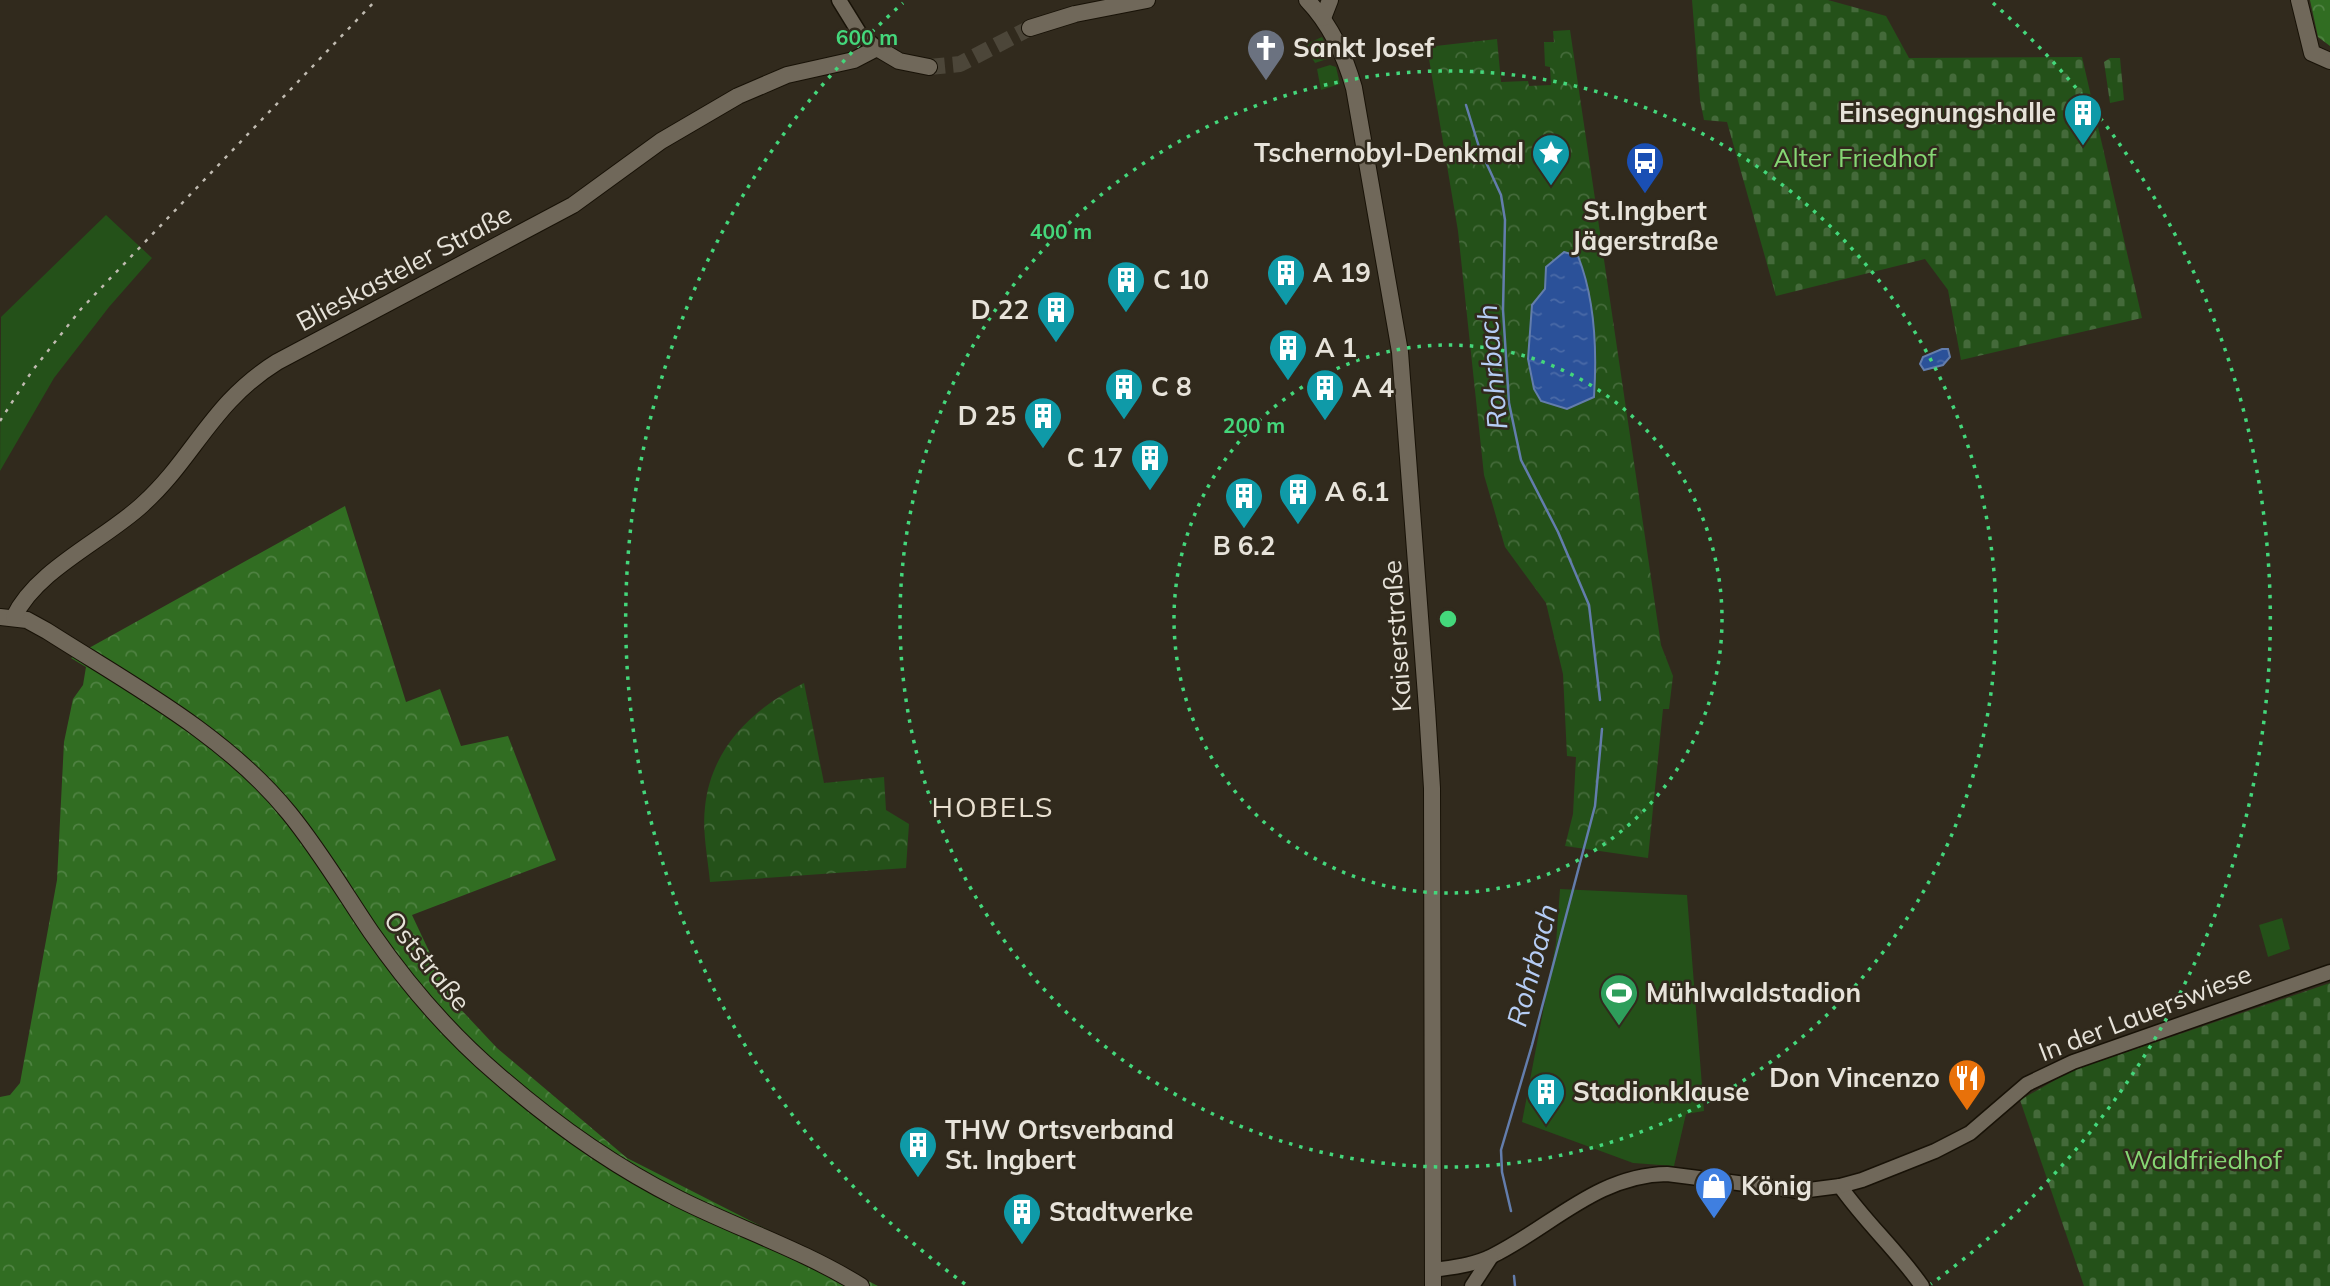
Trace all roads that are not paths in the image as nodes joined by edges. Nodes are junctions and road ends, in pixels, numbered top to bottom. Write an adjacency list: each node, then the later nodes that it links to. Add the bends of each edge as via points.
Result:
1 (839, 0): 8 (street, via 860,34)
2 (1147, 0): 7 (main road)
3 (1307, 0): 6 (main road, Kaiserstraße)
4 (1330, 0): 6 (main road)
5 (2299, 0): 9 (main road, via 2312,53)
6 (1323, 18): 15 (main road, Kaiserstraße, via 1354,88 1400,352 1432,788)
7 (1030, 28)
8 (877, 48): 10 (main road, via 900,61); 11 (main road, Blieskasteler Straße, via 854,60 787,75 738,96 661,141 573,205 256,375 225,403 144,504 41,583)
9 (2330, 61)
10 (929, 67)
11 (7, 617): 16 (main road, Oststraße, via 47,631 183,719 263,785 311,841 371,932 418,992 479,1058 554,1120 630,1172 678,1198 792,1248)
12 (2330, 972): 13 (street, In der Lauerswiese, via 2073,1062 2027,1084 1970,1133)
13 (1840, 1186): 14 (street, In der Lauerswiese, via 1787,1191 1646,1174 1589,1195); 18 (street)
14 (1496, 1254): 15 (street); 17 (street)
15 (1434, 1278)
16 (861, 1286)
17 (1472, 1286)
18 (1922, 1286)

